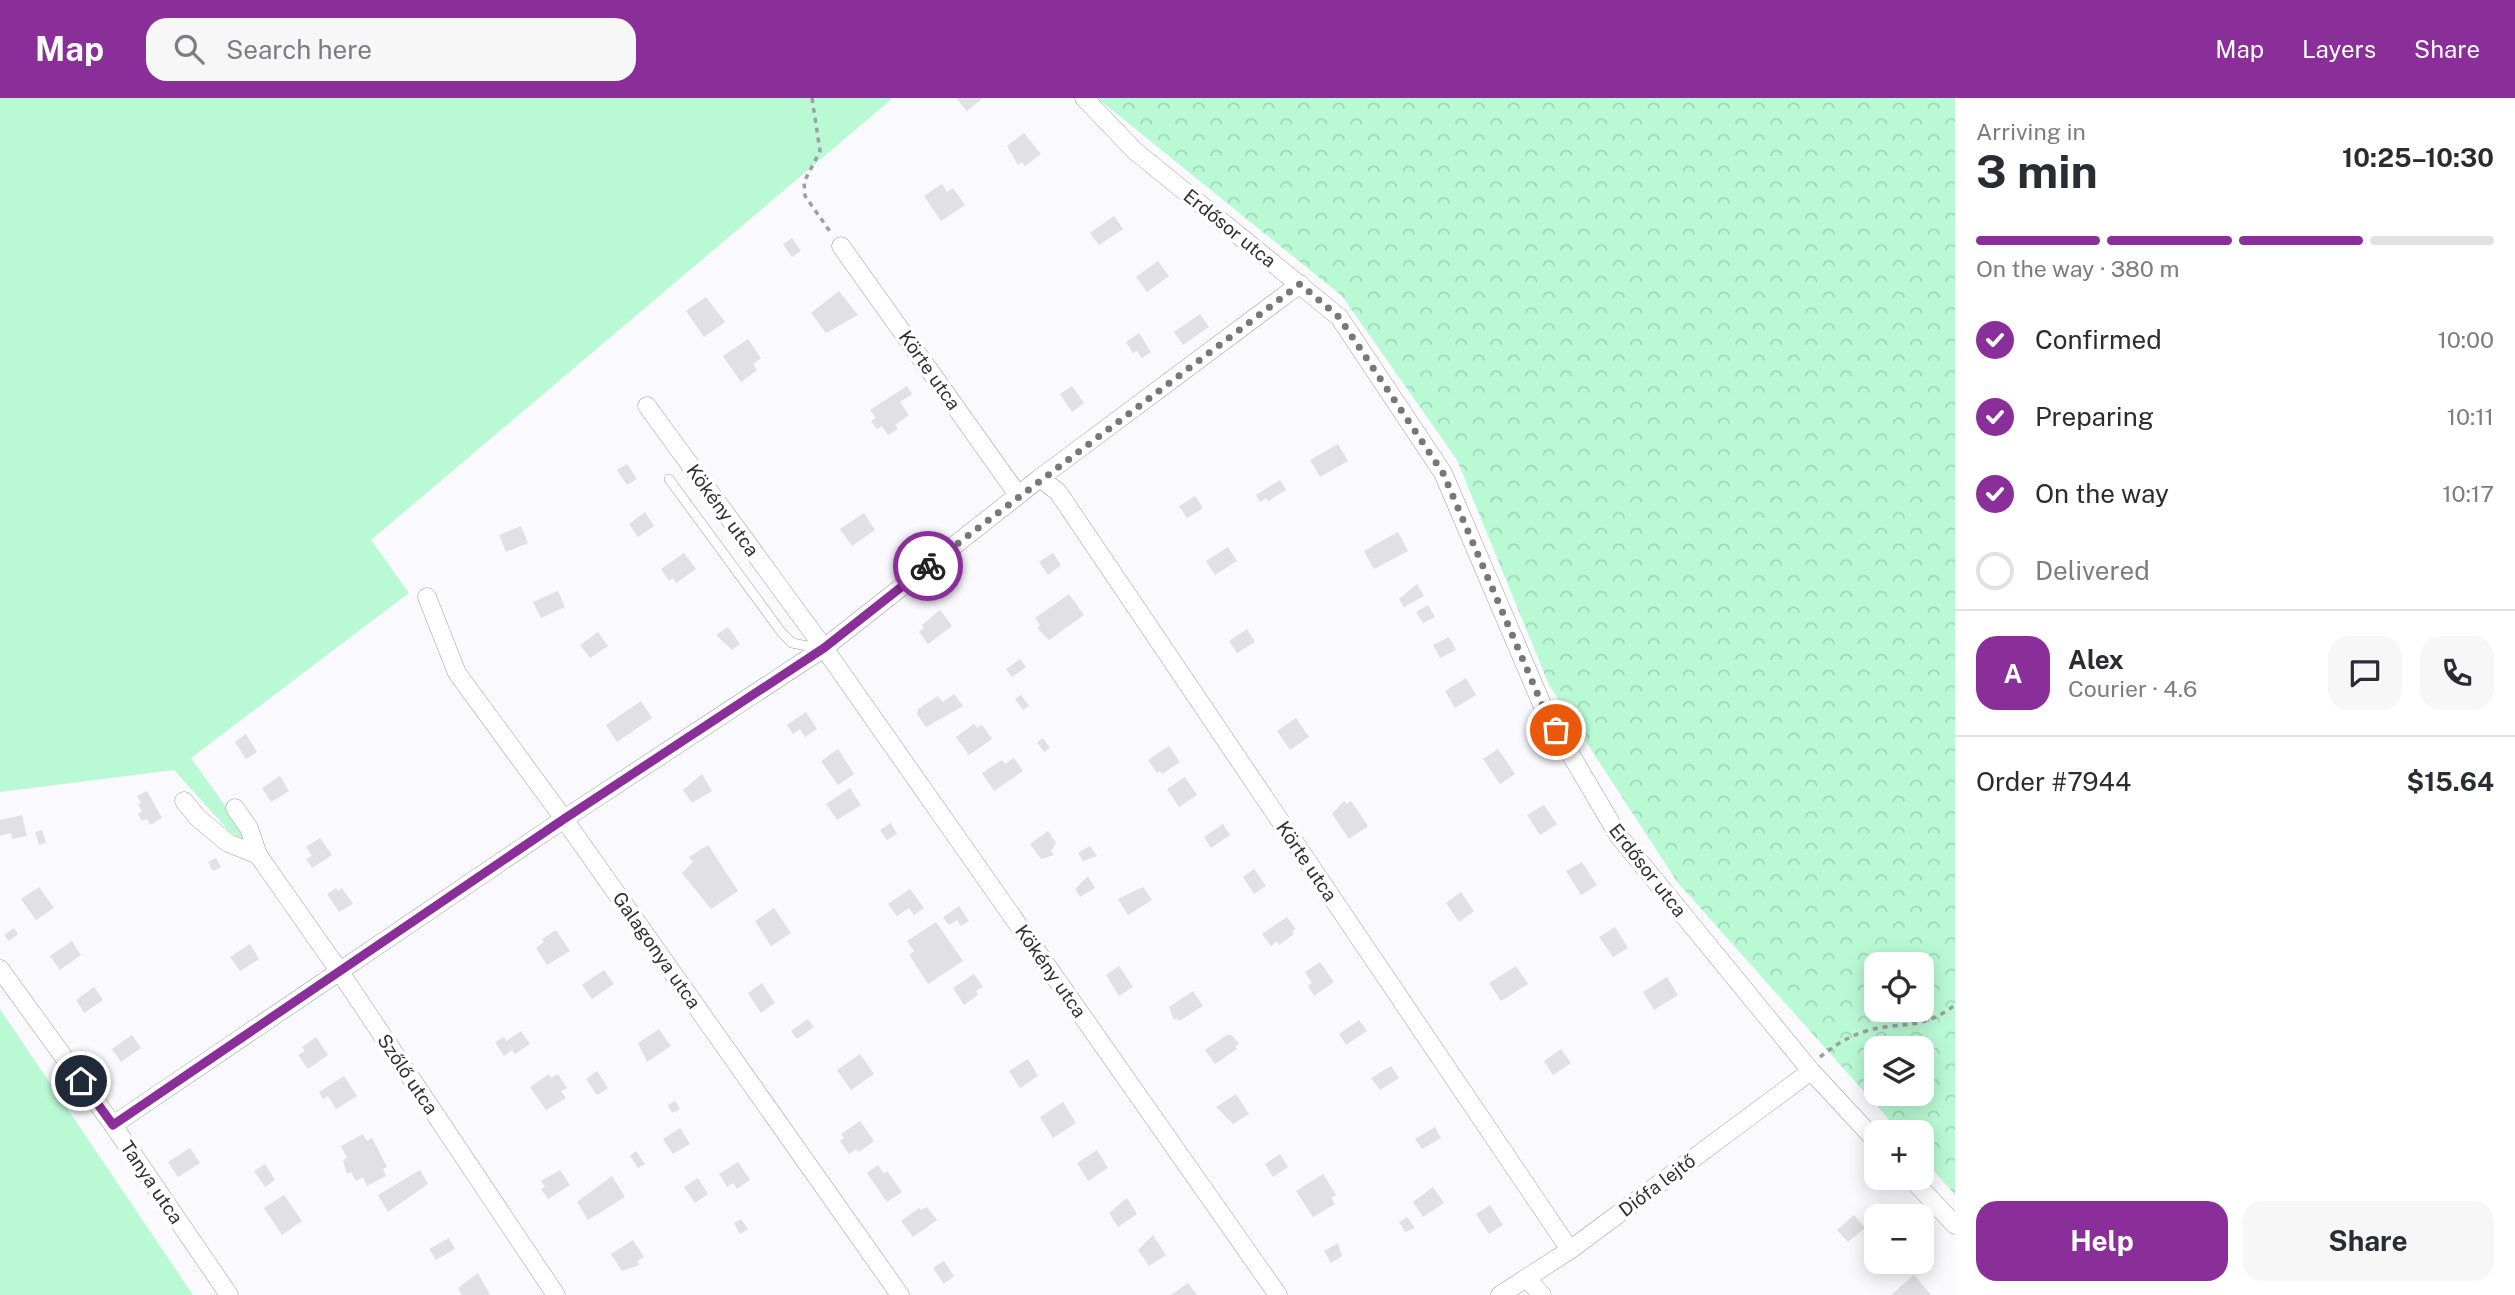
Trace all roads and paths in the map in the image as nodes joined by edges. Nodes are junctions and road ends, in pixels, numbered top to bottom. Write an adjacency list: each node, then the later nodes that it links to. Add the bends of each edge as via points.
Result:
1 (812, 98): 3 (path, via 820,151 804,182 805,195)
2 (1084, 98): 4 (street, Erdősor utca, via 1135,151)
3 (841, 246): 8 (street, Körte utca)
4 (1300, 284): 6 (street); 18 (street, Erdősor utca, via 1339,317 1443,473 1544,709 1618,835)
5 (647, 406): 10 (street, Kökény utca)
6 (1040, 478): 8 (street); 23 (street, Körte utca, via 1058,492)
7 (669, 479): 10 (lane, Kökény utca, via 782,633 792,643)
8 (1018, 495): 10 (street)
9 (427, 597): 13 (street, Galagonya utca, via 457,673)
10 (824, 648): 13 (street); 28 (street, Kökény utca)
11 (184, 801): 14 (street, via 228,843)
12 (235, 808): 14 (street, Szőlő utca)
13 (564, 819): 16 (street); 27 (street, Galagonya utca)
14 (258, 855): 16 (street, Szőlő utca)
15 (0, 969): 19 (street, Tanya utca)
16 (340, 972): 19 (street); 26 (street, Szőlő utca)
17 (1955, 1005): 18 (path, via 1926,1023 1854,1035)
18 (1809, 1069): 20 (street, Erdősor utca); 23 (street, Diófa lejtő)
19 (113, 1125): 25 (street, Tanya utca)
20 (1864, 1128)
21 (1922, 1190): 22 (street)
22 (1955, 1225)
23 (1570, 1250): 24 (street, Diófa lejtő)
24 (1527, 1279): 29 (street, Diófa lejtő); 30 (street)
25 (229, 1295)
26 (556, 1295)
27 (901, 1295)
28 (1278, 1295)
29 (1500, 1295)
30 (1542, 1295)

